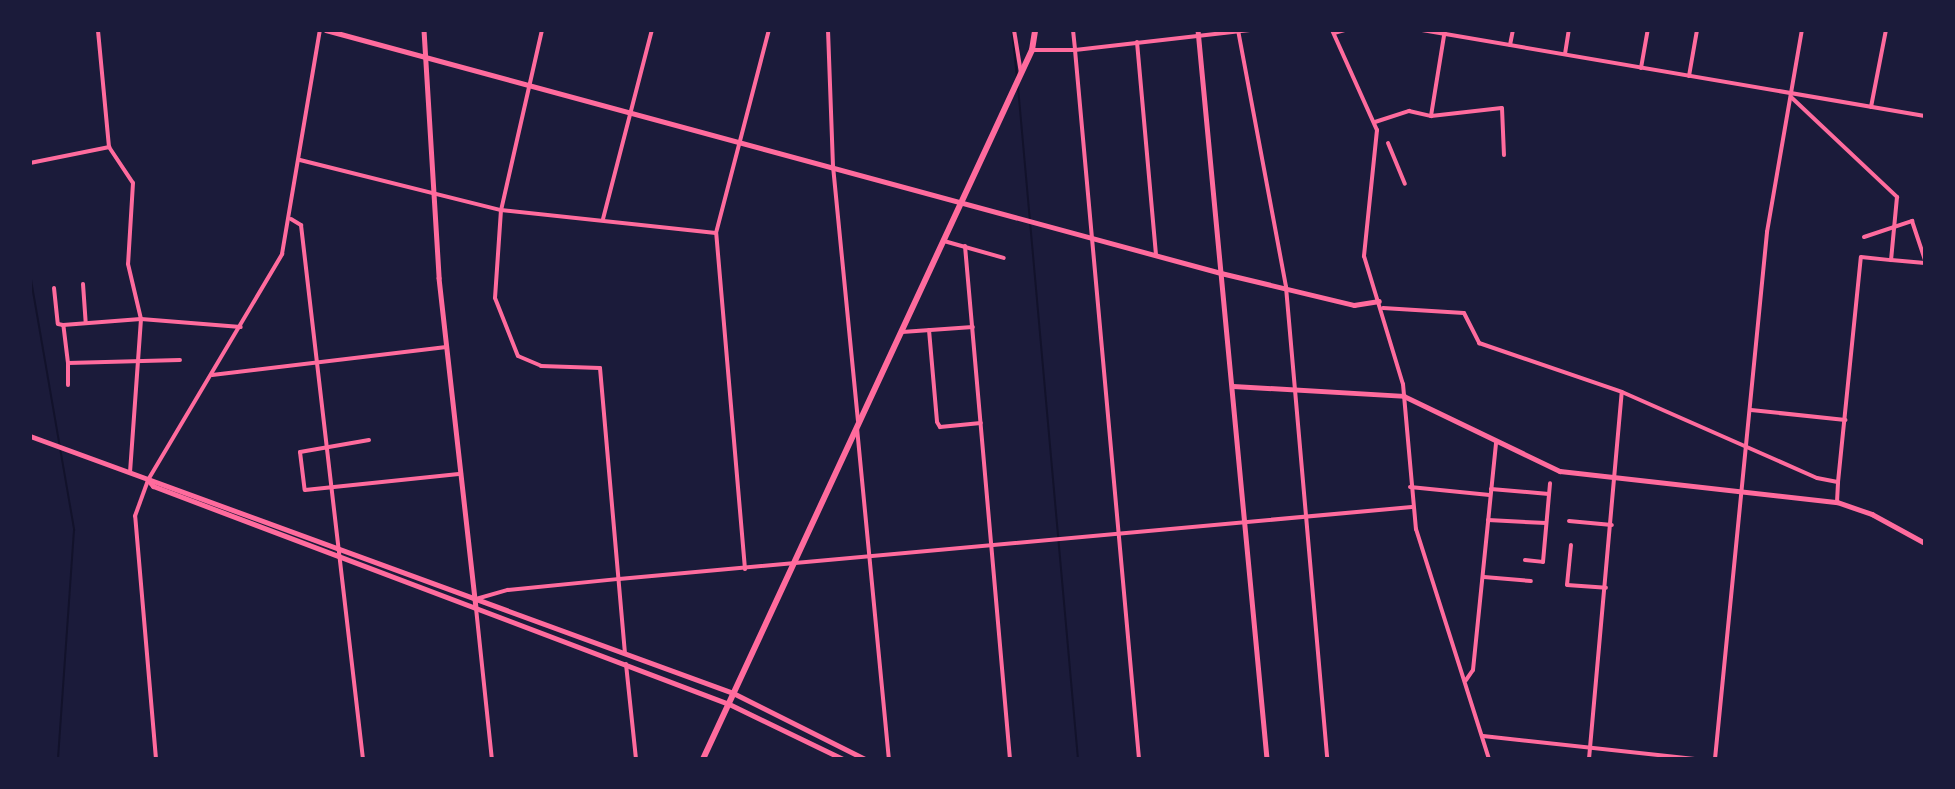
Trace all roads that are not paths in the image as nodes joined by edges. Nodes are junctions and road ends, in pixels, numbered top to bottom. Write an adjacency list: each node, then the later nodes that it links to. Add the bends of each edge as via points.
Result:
1 (98, 30): 43 (street)
2 (320, 30): 45 (street)
3 (326, 30): 30 (street)
4 (424, 30): 30 (street)
5 (542, 30): 34 (street)
6 (652, 30): 37 (street)
7 (769, 30): 41 (street)
8 (828, 30): 47 (street)
9 (1014, 30): 32 (street)
10 (1035, 30): 27 (highway)
11 (1073, 30): 28 (street)
12 (1250, 30): 21 (street)
13 (1345, 30): 23 (street)
14 (1422, 30): 24 (street)
15 (1513, 30): 26 (street)
16 (1569, 30): 29 (street)
17 (1648, 30): 31 (street)
18 (1697, 30): 33 (street)
19 (1802, 30): 35 (street)
20 (1886, 30): 36 (street)
21 (1238, 31): 22 (street); 66 (street)
22 (1198, 32): 25 (street); 64 (street)
23 (1333, 32): 40 (street)
24 (1445, 32): 26 (street); 38 (street)
25 (1137, 42): 28 (street); 60 (street)
26 (1510, 45): 29 (street)
27 (1032, 50): 28 (street); 32 (highway)
28 (1075, 50): 56 (street)
29 (1565, 54): 31 (street)
30 (428, 56): 34 (street); 49 (street)
31 (1641, 68): 33 (street)
32 (1021, 73): 50 (highway)
33 (1689, 76): 35 (street)
34 (526, 87): 37 (street); 51 (street)
35 (1791, 95): 36 (street); 54 (street, via 1897,197); 88 (street, via 1767,231)
36 (1871, 107): 39 (street)
37 (631, 112): 41 (street); 53 (street)
38 (1431, 116): 40 (street, via 1409,111); 44 (street, via 1502,108)
39 (1925, 116)
40 (1375, 122): 68 (street, via 1377,147 1364,256)
41 (740, 141): 47 (street); 55 (street)
42 (1388, 143): 48 (street)
43 (109, 147): 46 (street); 70 (street, via 134,183 128,264)
44 (1504, 155)
45 (300, 160): 49 (street); 52 (street)
46 (30, 163)
47 (833, 166): 50 (street); 90 (street)
48 (1405, 184)
49 (432, 193): 51 (street); 77 (street)
50 (962, 199): 56 (street); 58 (highway)
51 (501, 210): 53 (street); 128 (street, via 494,290 513,350 541,366 600,368)
52 (291, 219): 73 (street, via 282,254); 81 (street, via 301,225)
53 (603, 219): 55 (street)
54 (1893, 228): 57 (street); 62 (street); 63 (street, via 1912,221)
55 (716, 233): 126 (street)
56 (1091, 236): 60 (street); 117 (street)
57 (1864, 237)
58 (943, 241): 59 (street); 76 (highway)
59 (964, 246): 61 (street); 74 (street)
60 (1156, 254): 64 (street)
61 (1004, 258)
62 (1891, 260): 63 (street); 89 (street, via 1861,257)
63 (1925, 261)
64 (1221, 273): 66 (street); 84 (street)
65 (83, 284): 71 (street)
66 (1286, 287): 68 (street, via 1354,305); 85 (street)
67 (54, 288): 72 (street, via 58,324)
68 (1379, 301): 69 (street)
69 (1383, 308): 86 (street, via 1464,313 1479,343); 87 (street)
70 (141, 319): 71 (street); 73 (street); 78 (street)
71 (86, 323): 72 (street)
72 (63, 325): 80 (street)
73 (242, 327): 82 (street)
74 (973, 327): 75 (street); 91 (street)
75 (929, 330): 76 (street); 91 (street, via 937,422 940,427)
76 (899, 332): 90 (highway)
77 (446, 347): 81 (street); 98 (street)
78 (137, 358): 79 (street); 80 (street); 97 (street)
79 (180, 360)
80 (68, 363): 83 (street)
81 (317, 365): 82 (street); 96 (street)
82 (211, 375): 100 (street)
83 (68, 385)
84 (1233, 386): 85 (street); 114 (street)
85 (1293, 388): 87 (street); 111 (street)
86 (1623, 392): 95 (street); 99 (street)
87 (1404, 396): 94 (street); 103 (street)
88 (1751, 410): 89 (street); 95 (street)
89 (1845, 420): 101 (street)
90 (857, 423): 123 (street); 125 (highway)
91 (981, 423): 121 (street)
92 (30, 436): 97 (main road)
93 (369, 440): 96 (street)
94 (1496, 442): 99 (street, via 1560,471); 105 (street)
95 (1748, 443): 101 (street, via 1817,478); 106 (street)
96 (327, 445): 104 (street); 104 (street, via 300,452 305,490)
97 (130, 473): 100 (main road)
98 (461, 474): 104 (street); 131 (street)
99 (1616, 479): 106 (street); 116 (street)
100 (148, 480): 120 (main road); 122 (main road, via 153,486); 140 (street, via 135,516)
101 (1838, 482): 109 (street)
102 (1550, 483): 107 (street)
103 (1410, 487): 108 (street); 110 (street)
104 (333, 489): 120 (street)
105 (1491, 489): 107 (street); 108 (street)
106 (1742, 492): 109 (street); 155 (street)
107 (1549, 494): 115 (street)
108 (1490, 495): 112 (street)
109 (1837, 502): 118 (street, via 1872,514)
110 (1412, 507): 111 (street); 135 (street)
111 (1306, 516): 114 (street); 151 (street)
112 (1488, 520): 115 (street); 127 (street)
113 (1569, 521): 116 (street)
114 (1244, 523): 117 (street); 150 (street)
115 (1546, 523): 124 (street, via 1543,562)
116 (1612, 525): 130 (street)
117 (1119, 538): 121 (street); 149 (street)
118 (1925, 543)
119 (1570, 545): 130 (street, via 1567,585)
120 (339, 546): 122 (street); 131 (main road)
121 (990, 549): 123 (street); 148 (street)
122 (341, 555): 132 (main road); 141 (street)
123 (867, 557): 125 (street); 147 (street)
124 (1525, 560)
125 (794, 564): 126 (street); 136 (highway)
126 (745, 569): 128 (street)
127 (1484, 577): 129 (street); 135 (street, via 1473,670)
128 (619, 579): 131 (street, via 508,590); 133 (street)
129 (1531, 581)
130 (1606, 588): 139 (street)
131 (475, 599): 132 (street); 133 (main road)
132 (476, 607): 134 (main road); 142 (street)
133 (625, 653): 136 (main road)
134 (626, 664): 137 (main road); 143 (street)
135 (1466, 680): 138 (street)
136 (733, 693): 137 (highway); 146 (main road)
137 (729, 704): 144 (highway); 145 (main road)
138 (1483, 736): 139 (street); 152 (street)
139 (1590, 748): 153 (street); 154 (street)
140 (156, 759)
141 (363, 759)
142 (492, 759)
143 (636, 759)
144 (704, 759)
145 (843, 759)
146 (865, 759)
147 (889, 759)
148 (1010, 759)
149 (1139, 759)
150 (1267, 759)
151 (1327, 759)
152 (1489, 759)
153 (1589, 759)
154 (1695, 759)
155 (1715, 759)

